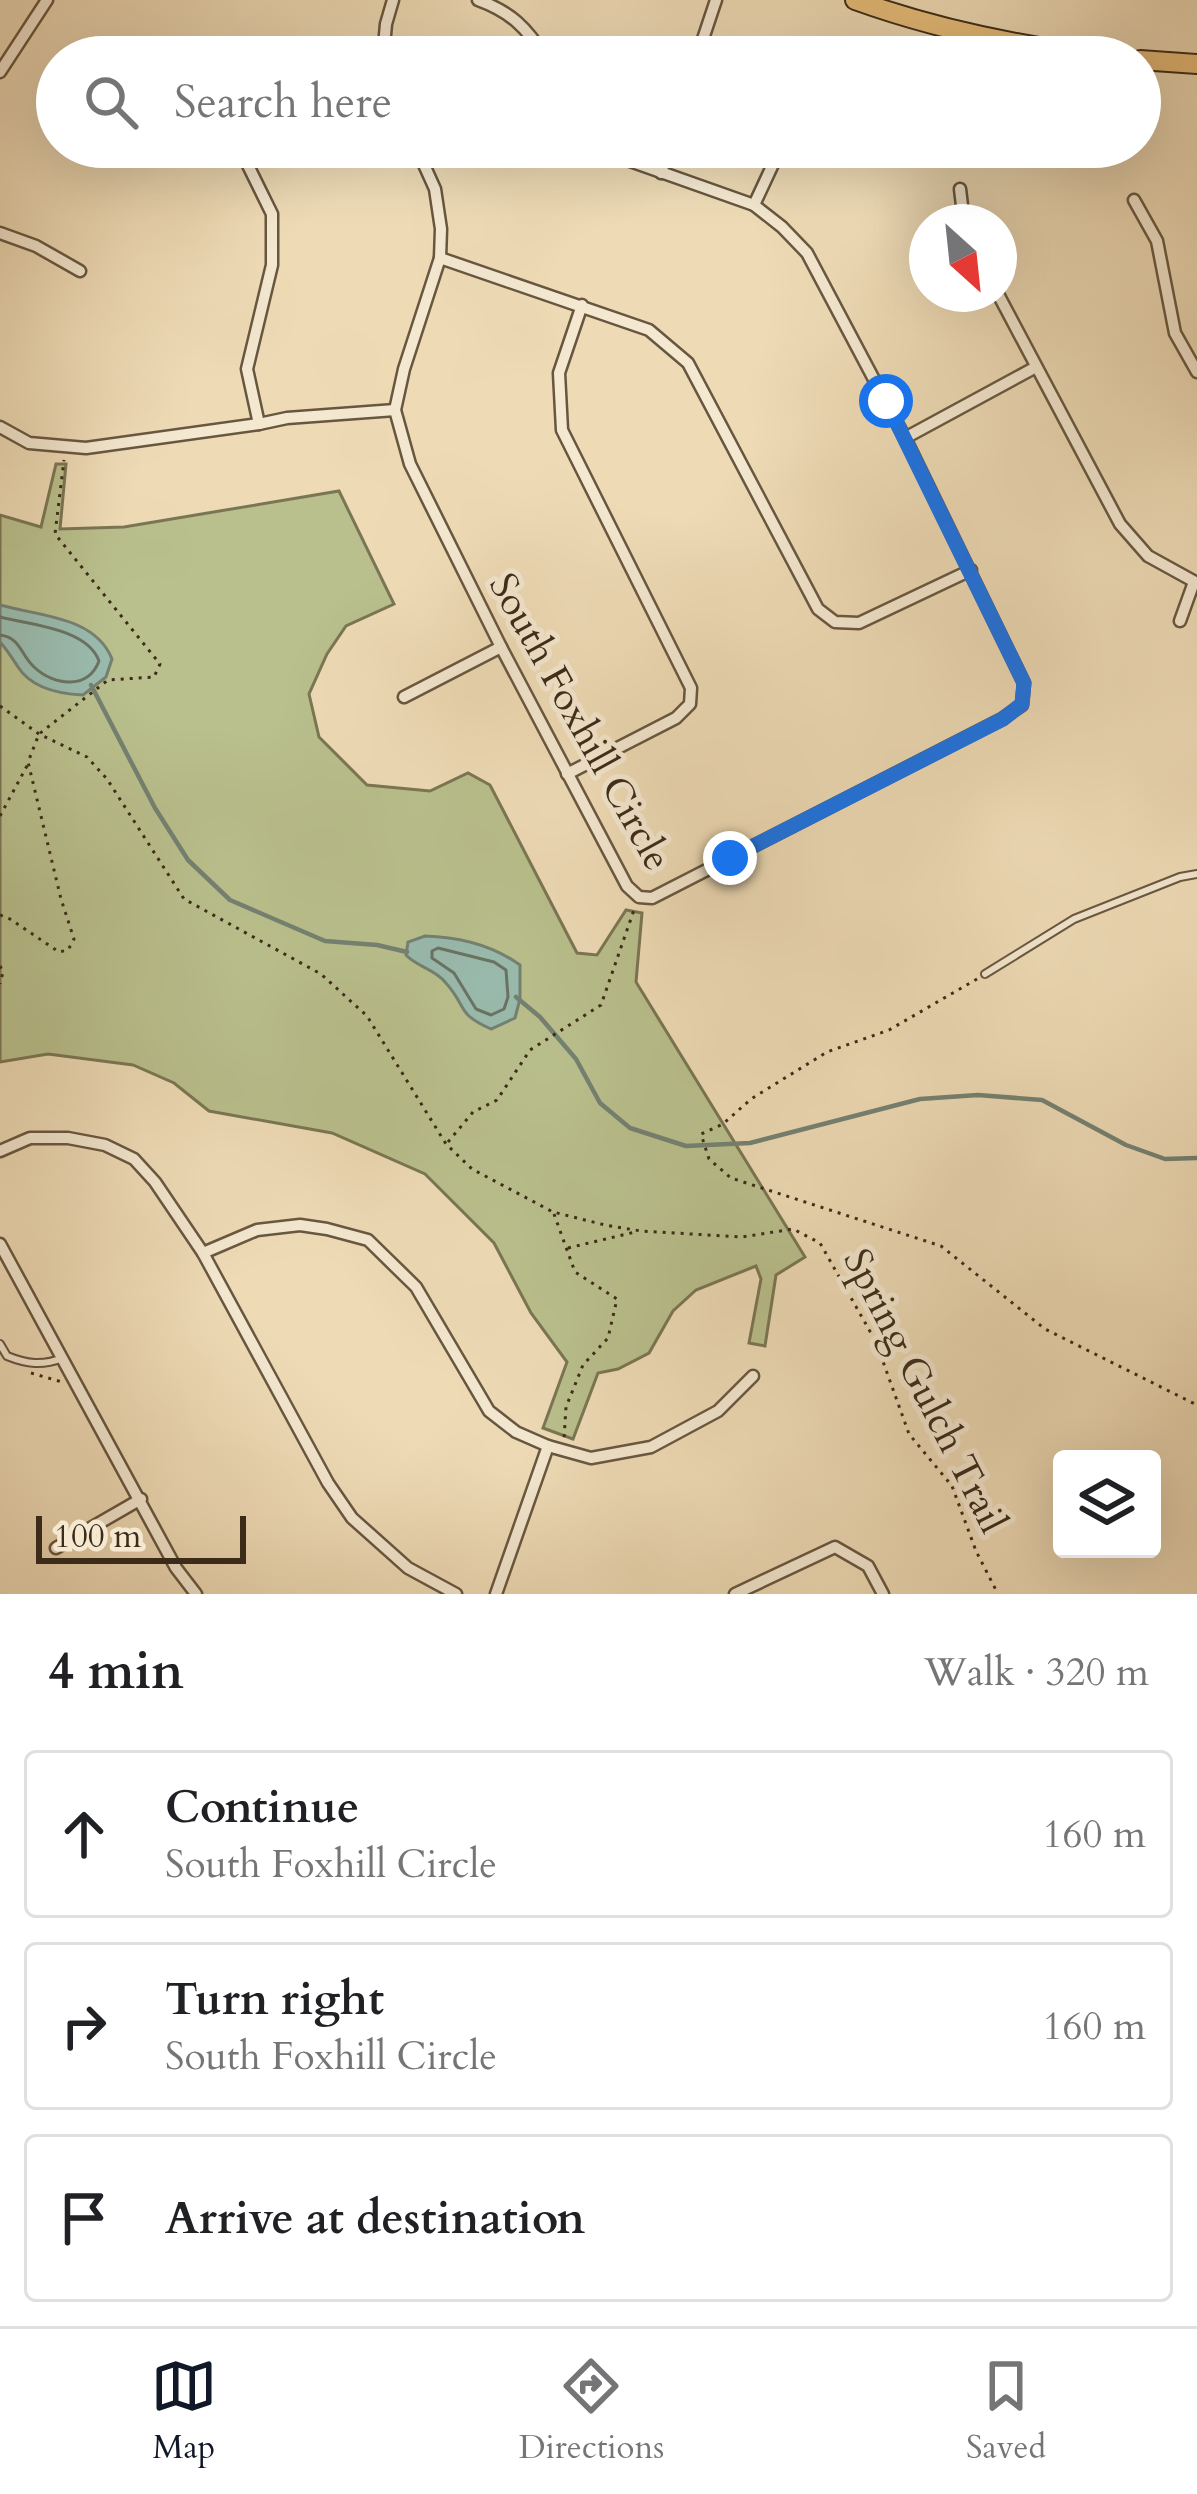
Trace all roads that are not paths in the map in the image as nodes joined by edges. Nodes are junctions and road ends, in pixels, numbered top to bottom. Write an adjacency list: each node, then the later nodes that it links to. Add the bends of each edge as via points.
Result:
1 (47, 0): 12 (street)
2 (393, 0): 6 (street)
3 (478, 0): 7 (street)
4 (716, 0): 8 (street)
5 (855, 0): 9 (main road)
6 (385, 36)
7 (532, 36)
8 (705, 36)
9 (982, 36)
10 (1161, 61): 11 (main road)
11 (1197, 64)
12 (0, 72)
13 (249, 168): 31 (street, via 272,214 272,266 247,369)
14 (426, 168): 24 (street, via 435,189)
15 (650, 168): 18 (street, South Foxhill Circle)
16 (662, 168): 18 (street)
17 (772, 168): 22 (street)
18 (661, 172): 22 (street, South Foxhill Circle)
19 (960, 189): 21 (street)
20 (1134, 200): 29 (street, via 1156,242 1174,333)
21 (962, 204)
22 (754, 205): 33 (street, South Foxhill Circle, via 807,253)
23 (0, 233): 25 (street)
24 (440, 258): 26 (street); 30 (street)
25 (80, 272)
26 (582, 305): 34 (street, via 649,330 688,363 818,609 835,622 859,623); 39 (street, via 560,373 562,430 692,688 676,718)
27 (1007, 312): 28 (street)
28 (1036, 368): 33 (street); 35 (street, via 1120,524 1148,556)
29 (1197, 372)
30 (395, 410): 31 (street); 37 (street, South Foxhill Circle, via 410,464)
31 (260, 424): 32 (street, via 86,448 28,442)
32 (0, 427)
33 (905, 438): 34 (street, South Foxhill Circle)
34 (970, 570): 39 (street, South Foxhill Circle, via 1024,683 1022,704 652,898 627,886)
35 (1195, 582): 36 (street)
36 (1180, 621)
37 (501, 647): 38 (street); 39 (street, South Foxhill Circle)
38 (404, 697)
39 (567, 774)
40 (1197, 874): 41 (lane, via 1074,919)
41 (985, 974)
42 (0, 1151): 44 (street, via 30,1138 68,1138 134,1159)
43 (0, 1244): 46 (street)
44 (203, 1253): 48 (street, via 257,1230 300,1225 368,1240 416,1287 490,1411); 52 (street, via 352,1518 408,1568)
45 (0, 1344): 46 (lane, via 26,1363)
46 (63, 1358): 49 (street)
47 (753, 1376): 48 (street, via 718,1411 651,1447 591,1457)
48 (548, 1447): 53 (street)
49 (141, 1498): 50 (street); 51 (street)
50 (56, 1548)
51 (196, 1594)
52 (457, 1594)
53 (496, 1594)
54 (735, 1594): 55 (street, via 836,1547 868,1566)
55 (883, 1594)

